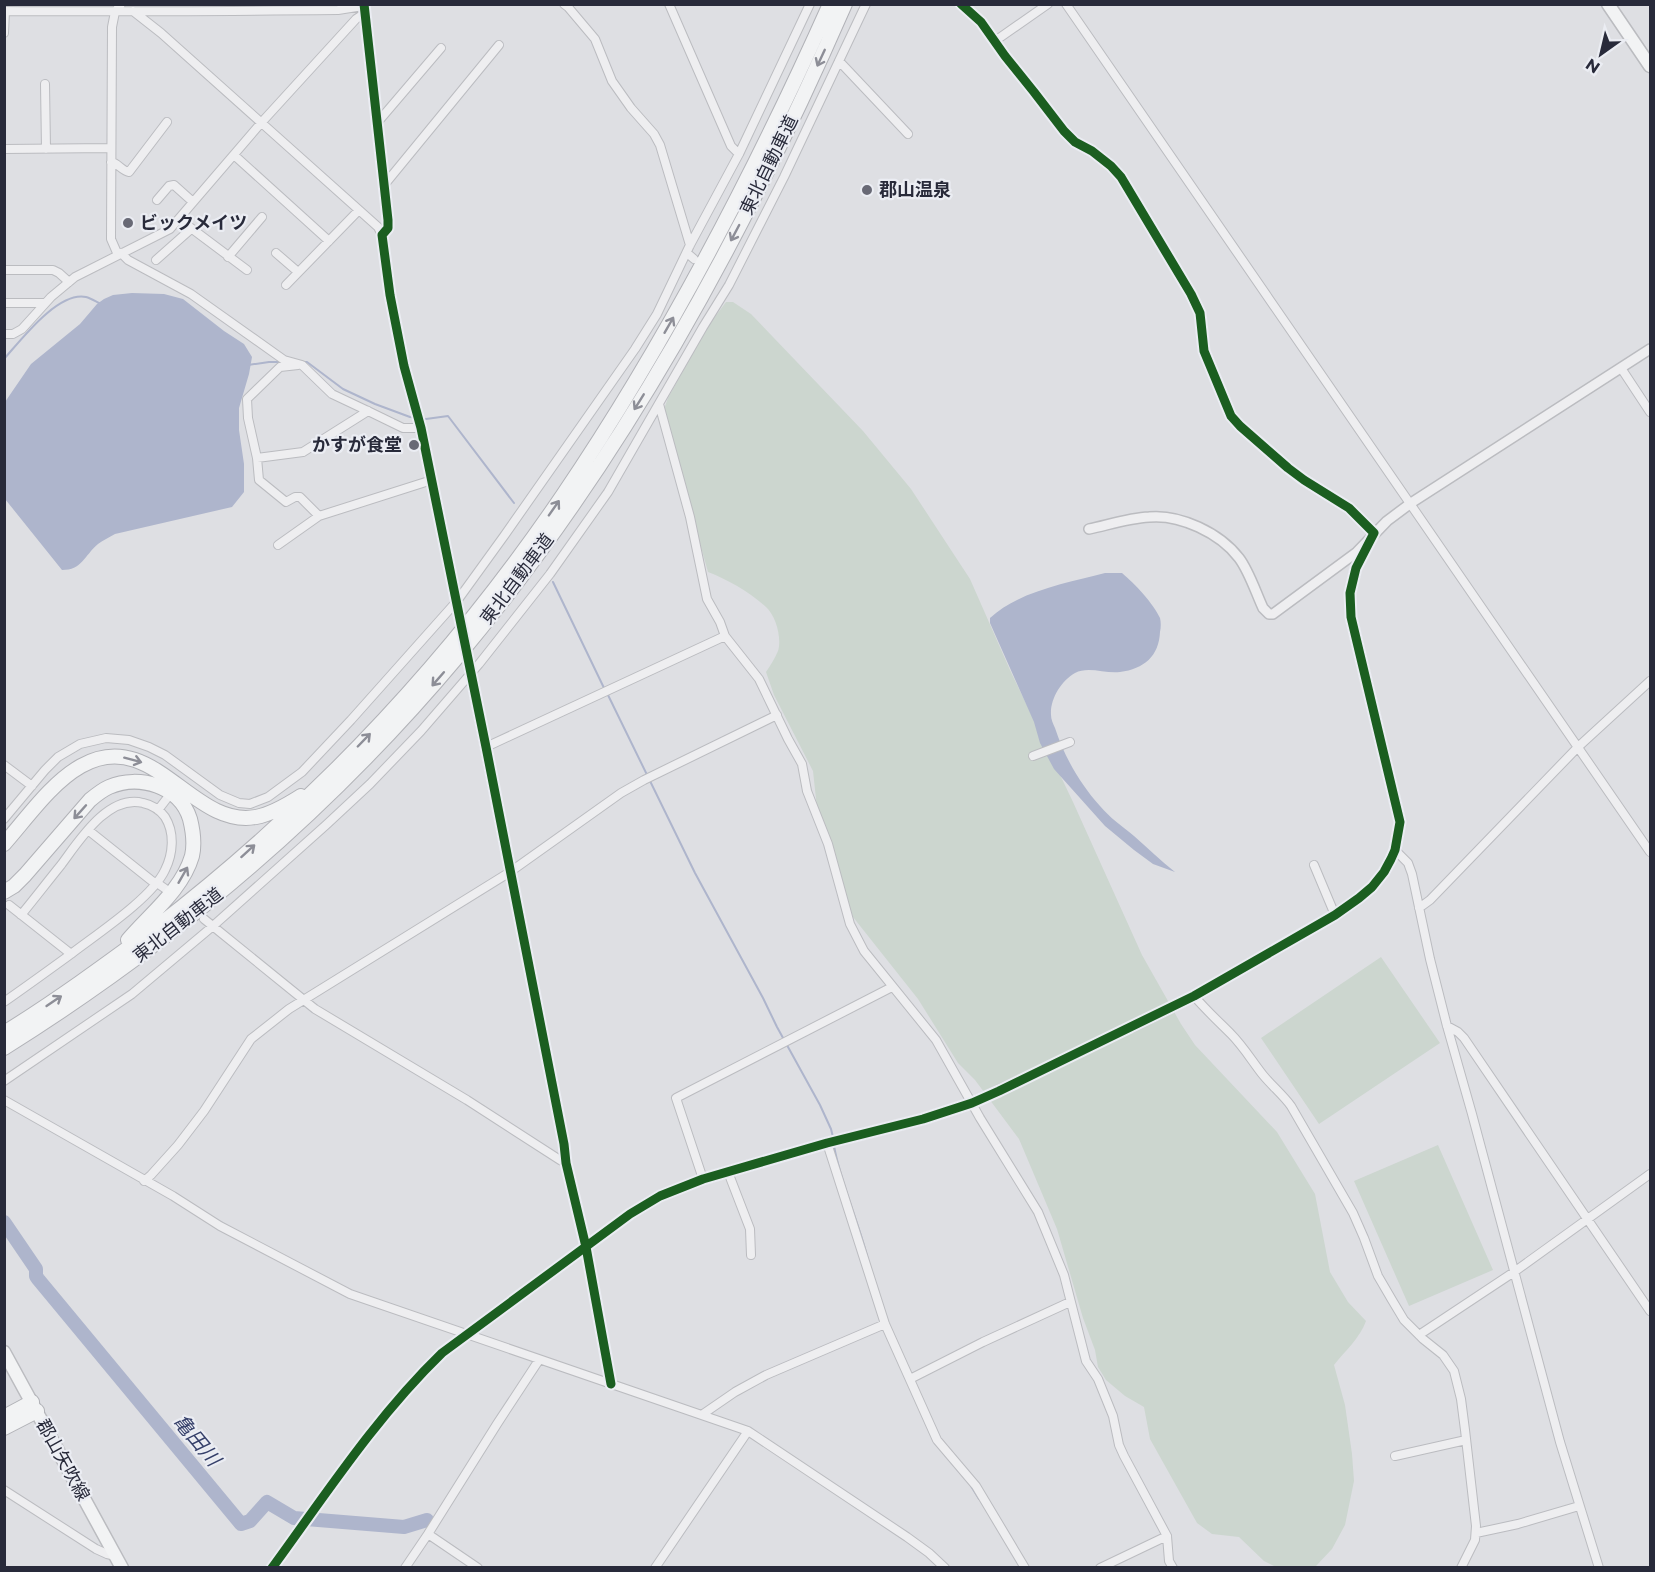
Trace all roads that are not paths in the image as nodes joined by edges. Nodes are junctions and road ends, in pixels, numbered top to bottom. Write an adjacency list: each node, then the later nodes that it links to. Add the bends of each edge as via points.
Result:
1 (121, 4): 15 (street)
2 (564, 4): 42 (street, via 595,39 612,81 660,145)
3 (669, 4): 30 (street, via 731,146)
4 (810, 4): 30 (street)
5 (831, 4): 86 (highway, 東北自動車道, one-way to 5, via 450,644 563,495 698,274 767,141)
6 (845, 4): 114 (highway, 東北自動車道, one-way to 114, via 779,148 680,334 594,474 534,560 459,655 394,728 282,839 149,949)
7 (866, 4): 20 (street)
8 (962, 4): 17 (street)
9 (1048, 4): 17 (street)
10 (1066, 4): 67 (street)
11 (1608, 4): 21 (main road)
12 (364, 8): 14 (street); 24 (street); 25 (street)
13 (5, 11): 15 (street); 16 (street)
14 (133, 11): 15 (street); 24 (street)
15 (115, 12): 28 (street)
16 (4, 33)
17 (995, 41): 70 (street, via 1064,131 1121,177 1200,313 1204,351 1231,416 1288,468 1349,508)
18 (499, 45): 33 (street)
19 (441, 48): 25 (street)
20 (839, 61): 26 (street); 54 (street)
21 (1650, 66)
22 (45, 84): 27 (street)
23 (167, 122): 32 (street, via 129,172)
24 (261, 123): 31 (street); 36 (street)
25 (377, 123): 33 (street)
26 (908, 134)
27 (46, 148): 28 (street); 29 (street)
28 (111, 148): 32 (street)
29 (4, 149)
30 (739, 154): 42 (street)
31 (234, 155): 35 (street); 41 (street)
32 (111, 162): 44 (street, via 111,239)
33 (385, 184): 40 (street, via 388,228)
34 (157, 200): 35 (street, via 174,185)
35 (193, 202): 38 (street)
36 (359, 210): 40 (street); 41 (street)
37 (262, 217): 45 (street)
38 (179, 219): 39 (street); 44 (street, via 167,231)
39 (191, 229): 45 (street); 47 (street)
40 (382, 235): 64 (street, via 404,366)
41 (329, 241): 50 (street)
42 (689, 249): 46 (street); 72 (street, via 635,349)
43 (276, 253): 50 (street)
44 (119, 254): 52 (street); 59 (street, via 191,294 285,360)
45 (228, 257): 49 (street)
46 (694, 259)
47 (156, 260)
48 (4, 270): 52 (street, via 53,270)
49 (247, 270)
50 (298, 272): 53 (street)
51 (720, 279): 54 (street)
52 (69, 282): 56 (street)
53 (286, 285)
54 (729, 285): 61 (street)
55 (4, 303): 56 (street)
56 (45, 303): 57 (street, via 21,329)
57 (4, 334)
58 (1650, 350): 60 (street)
59 (302, 365): 62 (street, via 332,394); 65 (street, via 280,368 247,399)
60 (1621, 368): 63 (street); 67 (street)
61 (659, 404): 74 (street, via 707,598); 76 (street, via 608,492 550,574)
62 (368, 411): 64 (street, via 403,428); 65 (street, via 303,452)
63 (1650, 412)
64 (421, 428): 66 (street)
65 (257, 458): 68 (street, via 259,480 286,502 300,497)
66 (432, 480): 68 (street); 72 (street)
67 (1411, 504): 70 (street); 81 (street)
68 (319, 516): 71 (street)
69 (1089, 530): 70 (street, via 1148,517 1167,517 1196,525 1231,549 1269,614 1357,552)
70 (1374, 533): 93 (street, via 1356,568 1350,592 1351,617 1400,822)
71 (278, 545)
72 (457, 600): 73 (street); 84 (street, via 302,772 268,797 250,804 240,803 220,795)
73 (459, 614)
74 (725, 636): 78 (street, via 759,679); 80 (street)
75 (467, 658): 76 (street)
76 (470, 674): 80 (street); 104 (street, via 363,791)
77 (1650, 681): 81 (street)
78 (777, 715): 96 (street, via 644,780); 107 (street, via 802,764 850,924 864,951)
79 (1070, 742): 82 (street)
80 (486, 747): 96 (street)
81 (1578, 747): 94 (street); 100 (street)
82 (1033, 756)
83 (4, 765): 87 (street)
84 (187, 771): 85 (street); 87 (street, via 149,747 106,738 80,744 58,757)
85 (182, 779)
86 (323, 782): 92 (highway, one-way to 86, via 67,776 102,758 138,761 213,809 239,818 269,813); 106 (highway, 東北自動車道, one-way to 86, via 207,886)
87 (32, 786): 90 (street)
88 (168, 797): 89 (street)
89 (158, 810): 91 (street, via 126,801 109,810); 97 (street, via 169,825 172,849)
90 (4, 819)
91 (88, 830): 97 (street); 101 (street)
92 (4, 844)
93 (1395, 850): 100 (street, via 1409,867); 102 (street, via 1372,887)
94 (1650, 852)
95 (1314, 865): 102 (street)
96 (510, 872): 109 (street); 120 (street)
97 (157, 882): 98 (street); 105 (street, via 122,915)
98 (167, 890)
99 (7, 898): 101 (street); 106 (highway, one-way to 99, via 159,907 188,867 193,853 192,827 176,797 149,783 136,781 111,786 84,808)
100 (1419, 908): 111 (street)
101 (21, 915): 105 (street)
102 (1335, 915): 108 (street)
103 (204, 920): 104 (street)
104 (213, 926): 109 (street); 115 (street, via 132,994)
105 (70, 954): 110 (street)
106 (104, 966): 113 (highway, 東北自動車道, one-way to 106)
107 (892, 987): 118 (street, via 936,1040); 123 (street, via 676,1098)
108 (1194, 996): 112 (street); 133 (street, via 1291,1106 1353,1213 1378,1276 1404,1320)
109 (305, 1000): 120 (street); 124 (street, via 251,1039 204,1111)
110 (4, 1002)
111 (1447, 1026): 125 (street, via 1464,1038); 128 (street)
112 (1132, 1028)
113 (4, 1033)
114 (4, 1048)
115 (4, 1081)
116 (1018, 1081): 118 (street)
117 (4, 1100): 124 (street)
118 (972, 1103): 119 (street); 129 (street, via 1038,1212 1064,1275)
119 (827, 1143): 121 (street); 131 (street)
120 (566, 1163): 126 (street)
121 (728, 1172): 123 (street); 127 (street, via 750,1229)
122 (1650, 1174): 125 (street)
123 (703, 1179): 126 (street, via 660,1196)
124 (144, 1181): 132 (street, via 350,1294)
125 (1588, 1218): 128 (street); 130 (street)
126 (586, 1247): 132 (street); 137 (street)
127 (751, 1255)
128 (1514, 1272): 133 (street); 146 (street)
129 (1070, 1302): 136 (street); 149 (street, via 1086,1361 1113,1416 1119,1445)
130 (1650, 1311)
131 (885, 1324): 136 (street); 139 (street, via 766,1375)
132 (466, 1335): 135 (street); 151 (street, via 441,1353 399,1396)
133 (1419, 1335): 143 (street, via 1443,1355 1454,1371)
134 (4, 1352): 138 (main road, 郡山矢吹線)
135 (539, 1360): 137 (street); 148 (street)
136 (910, 1379): 156 (street, via 937,1440 976,1486)
137 (611, 1384): 139 (street)
138 (34, 1407): 140 (highway); 141 (highway); 150 (main road, 郡山矢吹線)
139 (703, 1414): 142 (street)
140 (4, 1417)
141 (4, 1428)
142 (748, 1431): 154 (street); 155 (street, via 907,1537)
143 (1466, 1440): 144 (street); 147 (street)
144 (1395, 1456)
145 (4, 1490): 150 (street)
146 (1579, 1506): 147 (street); 160 (street)
147 (1476, 1533): 159 (street)
148 (428, 1534): 152 (street); 153 (street)
149 (1167, 1536): 157 (street); 158 (street)
150 (119, 1562)
151 (272, 1568)
152 (405, 1568)
153 (478, 1568)
154 (655, 1568)
155 (945, 1568)
156 (1025, 1568)
157 (1100, 1568)
158 (1173, 1568)
159 (1461, 1568)
160 (1599, 1568)

